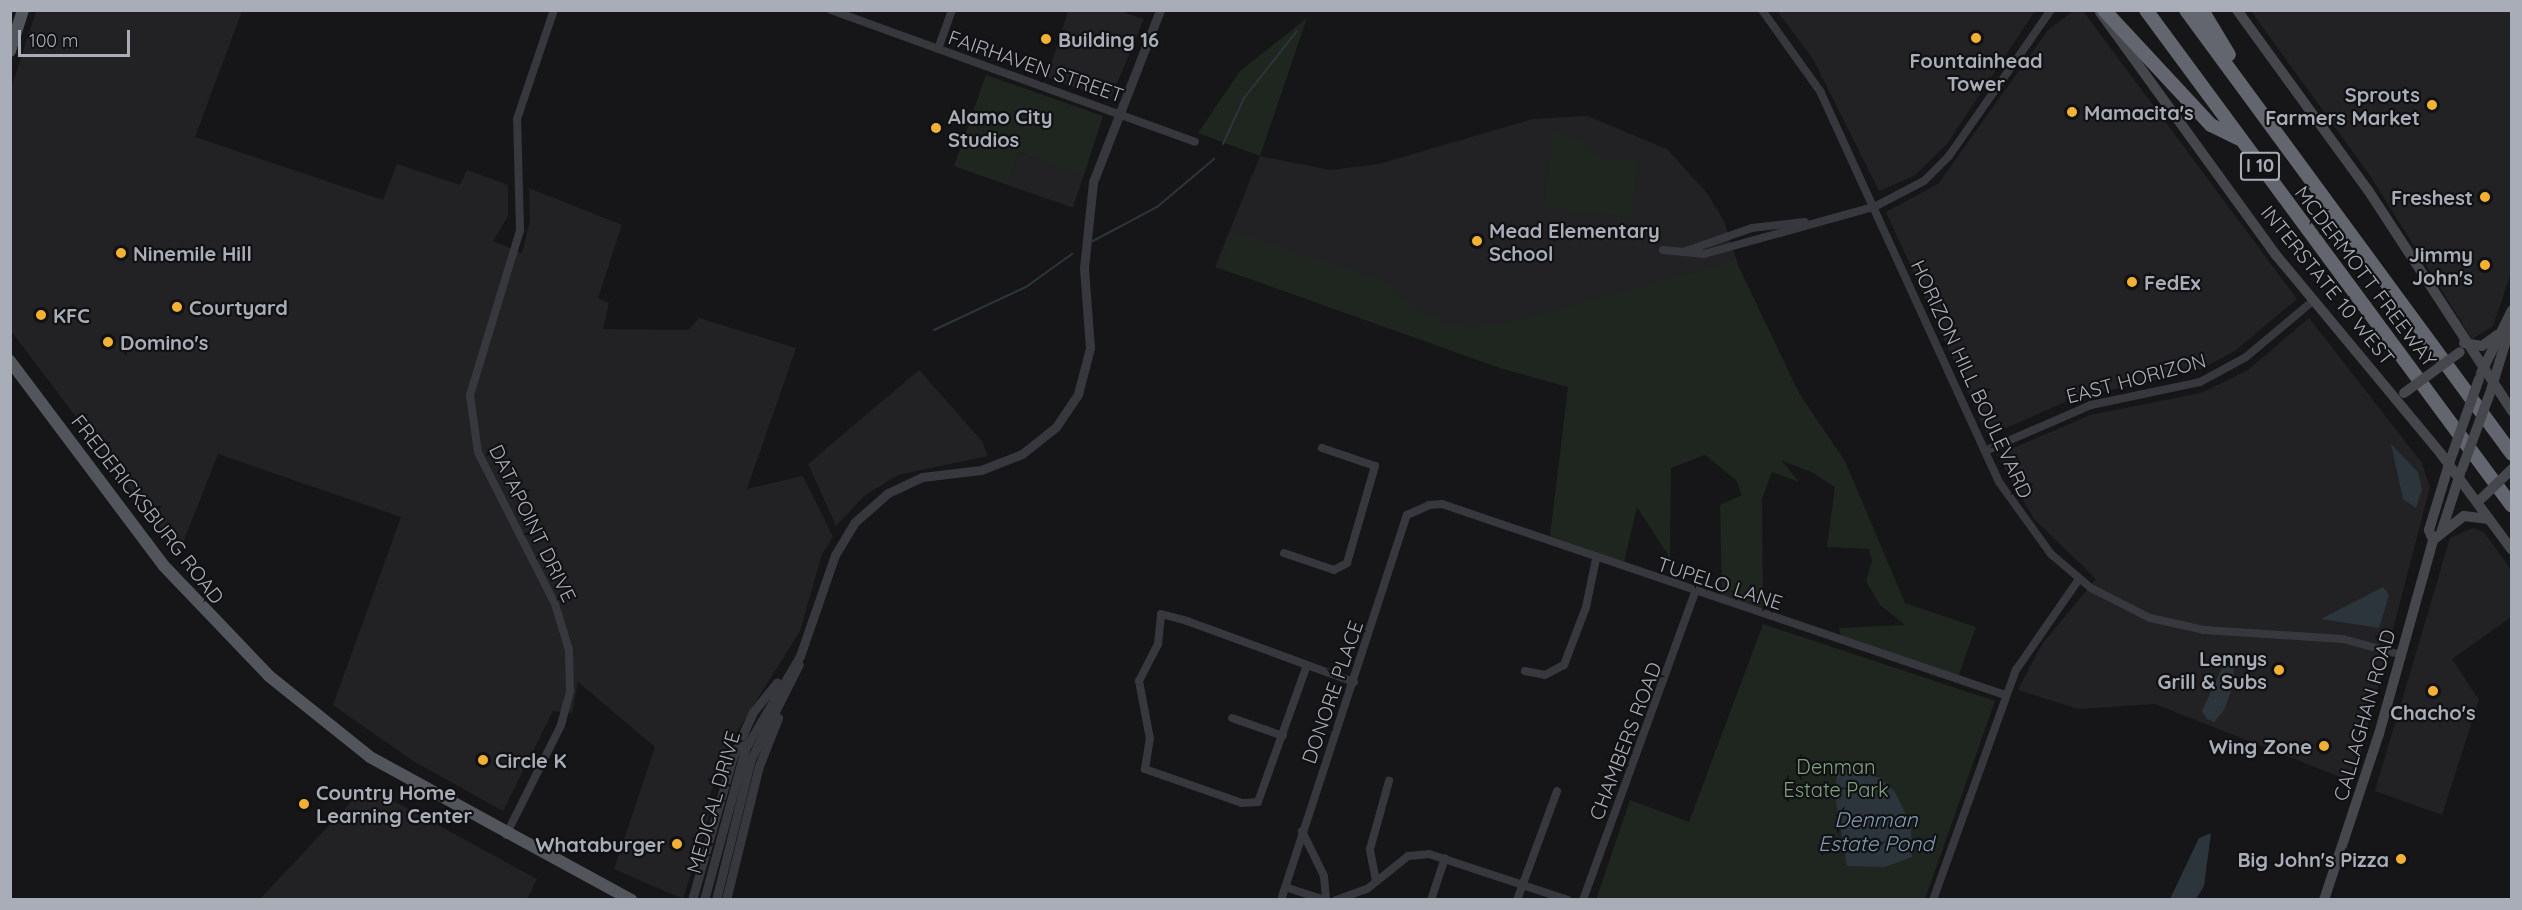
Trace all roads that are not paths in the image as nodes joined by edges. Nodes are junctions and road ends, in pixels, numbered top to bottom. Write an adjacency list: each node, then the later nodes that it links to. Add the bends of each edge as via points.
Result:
1 (23, 10): 15 (main road)
2 (554, 10): 63 (street, DATAPOINT DRIVE, via 517,120 520,230 470,395 478,452 558,611 569,650 564,718)
3 (831, 10): 14 (street, FAIRHAVEN STREET)
4 (952, 10): 14 (street)
5 (1160, 10): 16 (street, MEDICAL DRIVE)
6 (1762, 10): 20 (street, HORIZON HILL BOULEVARD, via 1815,82)
7 (2051, 10): 20 (street, via 1933,173)
8 (2098, 10): 26 (main road, INTERSTATE 10 WEST)
9 (2104, 10): 18 (highway, via 2211,125)
10 (2146, 10): 18 (highway, MCDERMOTT FREEWAY / I 10)
11 (2186, 10): 17 (highway, MCDERMOTT FREEWAY / I 10)
12 (2202, 10): 17 (highway)
13 (2240, 12): 30 (main road, via 2368,190)
14 (938, 49): 16 (street, FAIRHAVEN STREET)
15 (10, 51)
16 (1117, 113): 19 (street, FAIRHAVEN STREET); 52 (street, MEDICAL DRIVE, via 1089,209 1084,268 1092,329 1078,394 1056,427 1022,454 981,470 922,477 865,511 835,555)
17 (2277, 134): 38 (highway, MCDERMOTT FREEWAY / I 10)
18 (2241, 140): 43 (highway, MCDERMOTT FREEWAY / I 10)
19 (1195, 142)
20 (1874, 207): 21 (street); 37 (street, HORIZON HILL BOULEVARD)
21 (1805, 222): 22 (street); 23 (street)
22 (1725, 236): 23 (street); 25 (street)
23 (1728, 247): 25 (street)
24 (1664, 250): 25 (street)
25 (1682, 252)
26 (2314, 300): 33 (main road, INTERSTATE 10 WEST); 37 (street, EAST HORIZON, via 2246,357 2200,382 2091,405)
27 (2511, 310): 29 (main road, CALLAGHAN ROAD)
28 (2511, 321): 34 (main road, CALLAGHAN ROAD)
29 (2497, 335): 30 (main road, via 2482,346); 32 (main road, CALLAGHAN ROAD)
30 (2461, 344): 32 (main road); 33 (main road, bridge, via 2404,393)
31 (10, 362): 63 (main road, FREDERICKSBURG ROAD, via 164,566 230,640 370,757)
32 (2481, 374): 34 (main road); 39 (main road, CALLAGHAN ROAD, bridge)
33 (2388, 388): 39 (main road, INTERSTATE 10 WEST)
34 (2491, 389): 35 (main road); 41 (main road, CALLAGHAN ROAD, bridge)
35 (2511, 411)
36 (1322, 448): 47 (street, via 1375,466 1347,563 1334,570)
37 (1984, 451): 49 (street, HORIZON HILL BOULEVARD, via 2019,516)
38 (2511, 454)
39 (2450, 462): 41 (main road, INTERSTATE 10 WEST); 45 (main road, CALLAGHAN ROAD, via 2429,530)
40 (2511, 469): 44 (main road, bridge, via 2482,498)
41 (2460, 474): 44 (main road, INTERSTATE 10 WEST); 45 (main road, CALLAGHAN ROAD)
42 (1425, 506): 48 (street, TUPELO LANE, via 1442,504); 56 (street, DONORE PLACE, via 1407,515)
43 (2511, 506)
44 (2486, 515): 45 (main road, via 2464,516); 46 (main road, INTERSTATE 10 WEST)
45 (2437, 536): 51 (main road, CALLAGHAN ROAD)
46 (2511, 550)
47 (1284, 553)
48 (1596, 559): 50 (street, TUPELO LANE); 54 (street, via 1586,607 1564,665 1545,675)
49 (2079, 579): 51 (street, HORIZON HILL BOULEVARD, via 2125,608 2176,625 2343,639); 57 (street, via 2026,651)
50 (1695, 592): 57 (street, TUPELO LANE); 79 (street, CHAMBERS ROAD)
51 (2402, 655): 81 (main road, CALLAGHAN ROAD)
52 (800, 656): 55 (street, MEDICAL DRIVE); 69 (street, via 762,699 738,743); 70 (street, MEDICAL DRIVE, via 745,749)
53 (1307, 665): 56 (street); 59 (street); 59 (street, via 1161,614 1158,644 1142,669 1139,686 1150,743 1145,769 1251,805 1261,799)
54 (1525, 671)
55 (794, 679): 71 (street, MEDICAL DRIVE, via 751,759); 72 (street, via 759,766)
56 (1354, 682): 62 (street, DONORE PLACE)
57 (2005, 695): 80 (street)
58 (1232, 718): 59 (street)
59 (1283, 736)
60 (1389, 782): 65 (street, via 1370,849)
61 (1557, 791): 66 (street)
62 (1302, 831): 67 (street, DONORE PLACE); 74 (street, via 1324,876)
63 (506, 835): 68 (main road, FREDERICKSBURG ROAD)
64 (1445, 858): 65 (street, via 1414,854); 66 (street); 76 (street)
65 (1376, 881): 75 (street)
66 (1521, 884): 77 (street); 78 (street)
67 (1285, 887): 73 (street, DONORE PLACE); 74 (street)
68 (631, 900)
69 (692, 900)
70 (704, 900)
71 (716, 900)
72 (726, 900)
73 (1281, 900)
74 (1326, 900)
75 (1336, 900)
76 (1431, 900)
77 (1517, 900)
78 (1568, 900)
79 (1583, 900)
80 (1933, 900)
81 (2324, 900)

